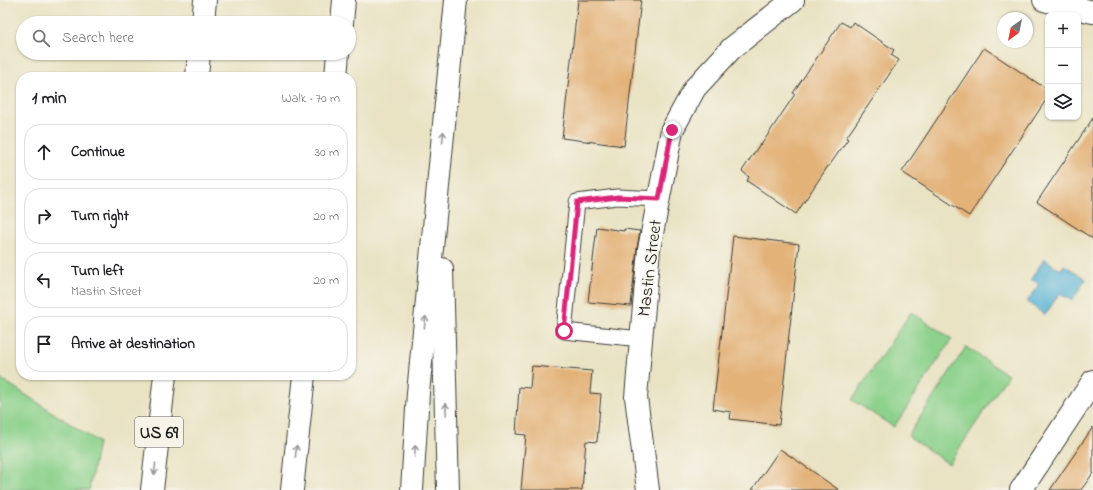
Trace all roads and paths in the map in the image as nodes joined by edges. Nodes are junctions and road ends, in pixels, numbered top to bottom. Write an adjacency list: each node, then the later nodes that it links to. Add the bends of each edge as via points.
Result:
1 (205, 0): 7 (main road)
2 (344, 0): 8 (main road)
3 (456, 0): 13 (main road, one-way to 3)
4 (793, 0): 14 (main road, Mastin Street, via 732,48 695,88 672,130)
5 (1044, 0): 6 (main road)
6 (1093, 12)
7 (204, 16)
8 (343, 16)
9 (198, 60): 11 (main road)
10 (337, 60): 12 (main road)
11 (197, 72)
12 (336, 72)
13 (439, 176): 21 (main road, one-way to 13, via 418,392); 22 (main road, one-way to 13)
14 (659, 199): 15 (main road, Mastin Street, via 649,249); 15 (lane, via 618,197 577,202 564,331)
15 (641, 339): 23 (main road, Mastin Street, via 636,397)
16 (164, 380): 19 (main road, US 69, one-way to 19)
17 (303, 380): 20 (main road, one-way to 17)
18 (1093, 381): 24 (main road)
19 (152, 490)
20 (292, 490)
21 (412, 490)
22 (448, 490)
23 (648, 490)
24 (1021, 490)

